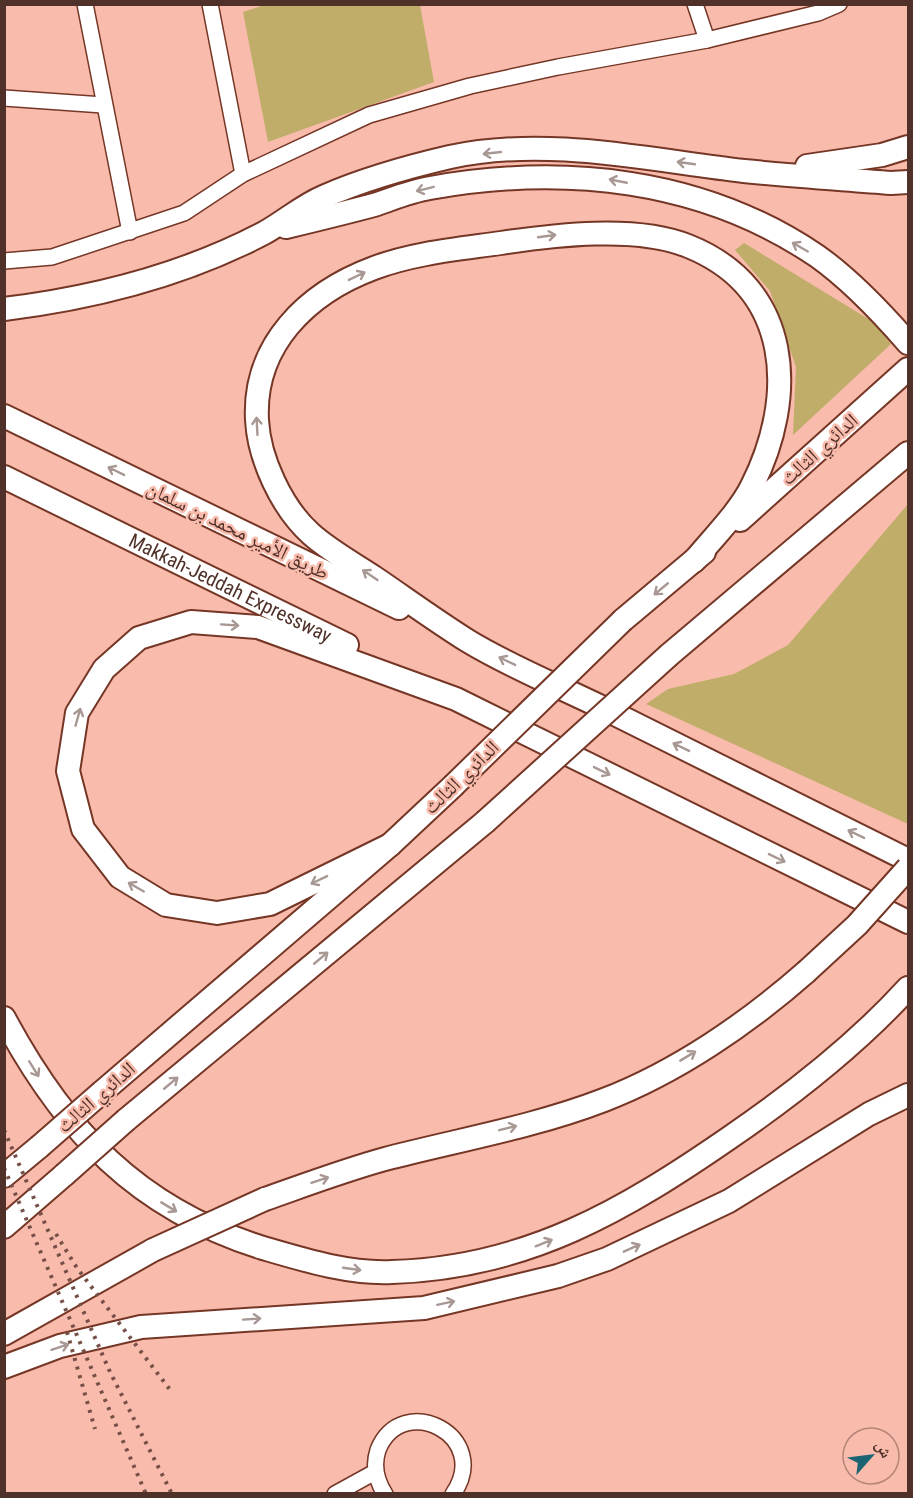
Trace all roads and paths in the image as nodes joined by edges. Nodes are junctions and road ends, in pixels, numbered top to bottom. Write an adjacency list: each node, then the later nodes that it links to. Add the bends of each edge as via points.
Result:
1 (85, 4): 8 (street)
2 (695, 4): 6 (street)
3 (839, 4): 5 (street)
4 (214, 6): 11 (street)
5 (816, 9): 6 (street)
6 (707, 40): 11 (street, via 471,86 369,115)
7 (4, 98): 8 (street)
8 (104, 105): 13 (street)
9 (909, 147): 10 (highway, via 830,163)
10 (744, 171): 12 (highway); 14 (highway, one-way to 14, via 576,151 512,151 453,157 386,174 321,198)
11 (243, 174): 13 (street, via 184,213)
12 (909, 182)
13 (130, 232): 15 (street, via 52,257)
14 (264, 233): 16 (highway, via 157,278 45,304); 17 (highway, one-way to 14, via 848,281 816,256 764,226 661,189 610,179 524,177 428,188)
15 (4, 261)
16 (4, 309)
17 (909, 343)
18 (909, 369): 22 (highway, الدائري الثالث)
19 (4, 416): 23 (highway, طريق الأمير محمد بن سلمان, one-way to 19)
20 (909, 453): 33 (highway, الدائري الثالث, one-way to 20, bridge, via 126,1120 485,822 669,655)
21 (4, 477): 24 (highway, Makkah-Jeddah Expressway)
22 (694, 561): 23 (highway, one-way to 22, via 310,533 275,485 258,444 256,396 268,352 294,319 330,290 374,268 429,254 566,234 635,236 686,245 726,266 752,292 773,327 780,360 777,420 751,489); 25 (highway, الدائري الثالث, one-way to 25, bridge, via 623,620)
23 (471, 643): 26 (highway, one-way to 23)
24 (456, 699): 25 (highway, one-way to 24, via 270,904 217,913 166,905 120,877 82,829 68,771 77,713 104,669 139,638 191,622 258,627); 28 (highway, one-way to 28)
25 (390, 845): 32 (highway, الدائري الثالث, bridge)
26 (909, 860)
27 (909, 868): 34 (highway, one-way to 27, bridge, via 153,1250 265,1199 382,1160 555,1117 606,1099 658,1074 779,996 857,925)
28 (909, 922)
29 (909, 988): 30 (highway, one-way to 29, via 54,1100 110,1164 145,1192 194,1221 241,1241 319,1263 390,1273 491,1260 531,1248 618,1210 792,1095)
30 (4, 1018)
31 (909, 1095): 35 (highway, one-way to 31, via 60,1347 141,1328 424,1308 558,1276 607,1259 729,1201 869,1114)
32 (4, 1176)
33 (4, 1227)
34 (4, 1334)
35 (4, 1367)
36 (375, 1472): 37 (street, via 381,1443 391,1432 418,1421 433,1424 446,1431 462,1455); 38 (street); 39 (street)
37 (458, 1491)
38 (335, 1494)
39 (385, 1494)

